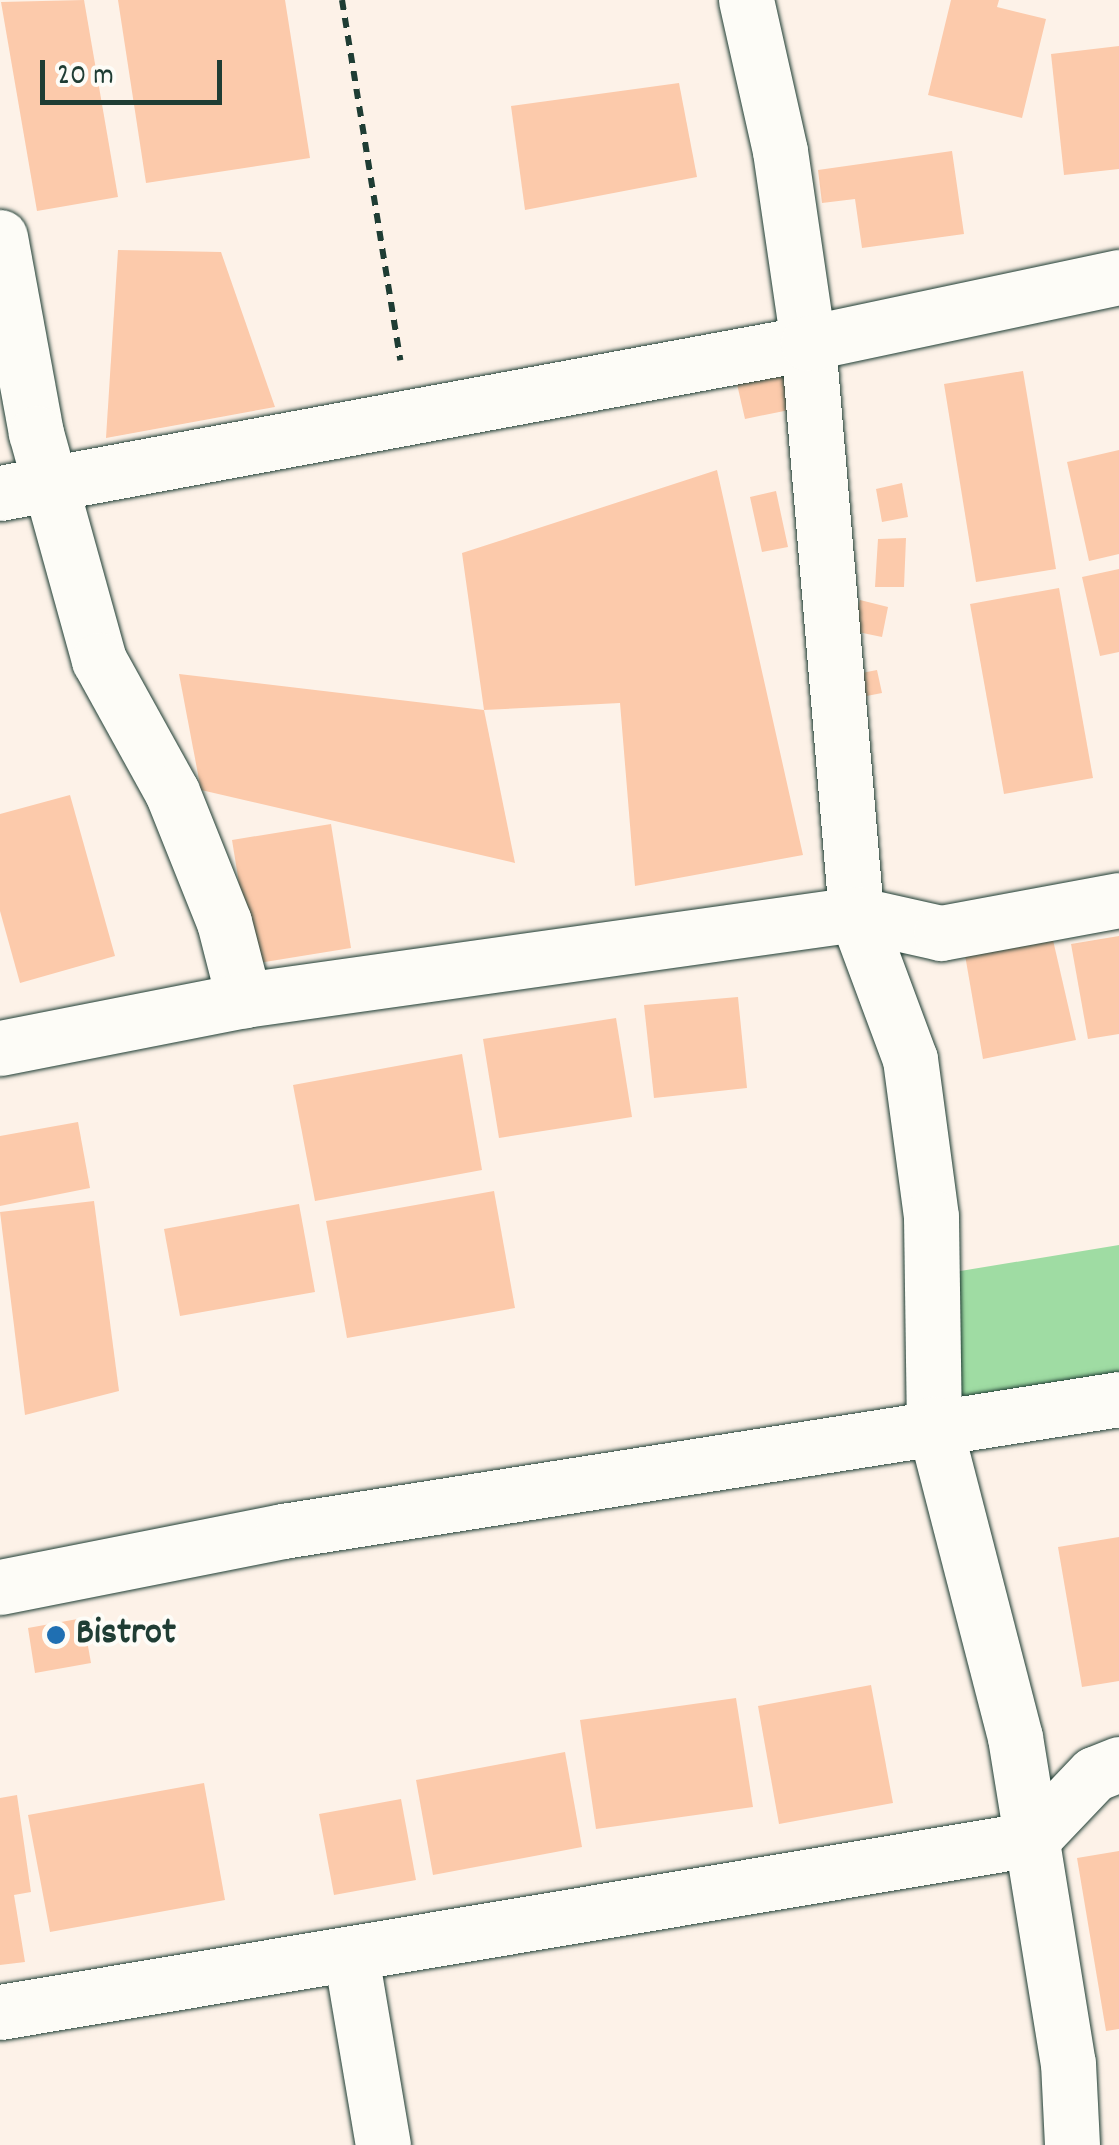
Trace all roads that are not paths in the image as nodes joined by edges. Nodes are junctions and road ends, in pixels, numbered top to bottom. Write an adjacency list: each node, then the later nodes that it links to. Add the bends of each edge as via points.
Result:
1 (746, 0): 4 (street, via 780,151)
2 (0, 237): 5 (street)
3 (1119, 277): 4 (street)
4 (808, 343): 5 (street); 7 (street)
5 (26, 487): 8 (street, via 99,660 172,792 224,922)
6 (1119, 900): 7 (street, via 941,933)
7 (856, 914): 8 (street); 11 (street, via 910,1060 930,1217)
8 (244, 1000): 9 (street)
9 (0, 1048)
10 (1119, 1399): 11 (street)
11 (934, 1424): 12 (street, via 283,1531); 14 (street, via 1015,1737)
12 (0, 1587)
13 (1119, 1764): 14 (street, via 1094,1774)
14 (1032, 1839): 15 (street); 18 (street, via 1068,2064)
15 (350, 1956): 16 (street); 17 (street)
16 (0, 2012)
17 (383, 2145)
18 (1072, 2145)

